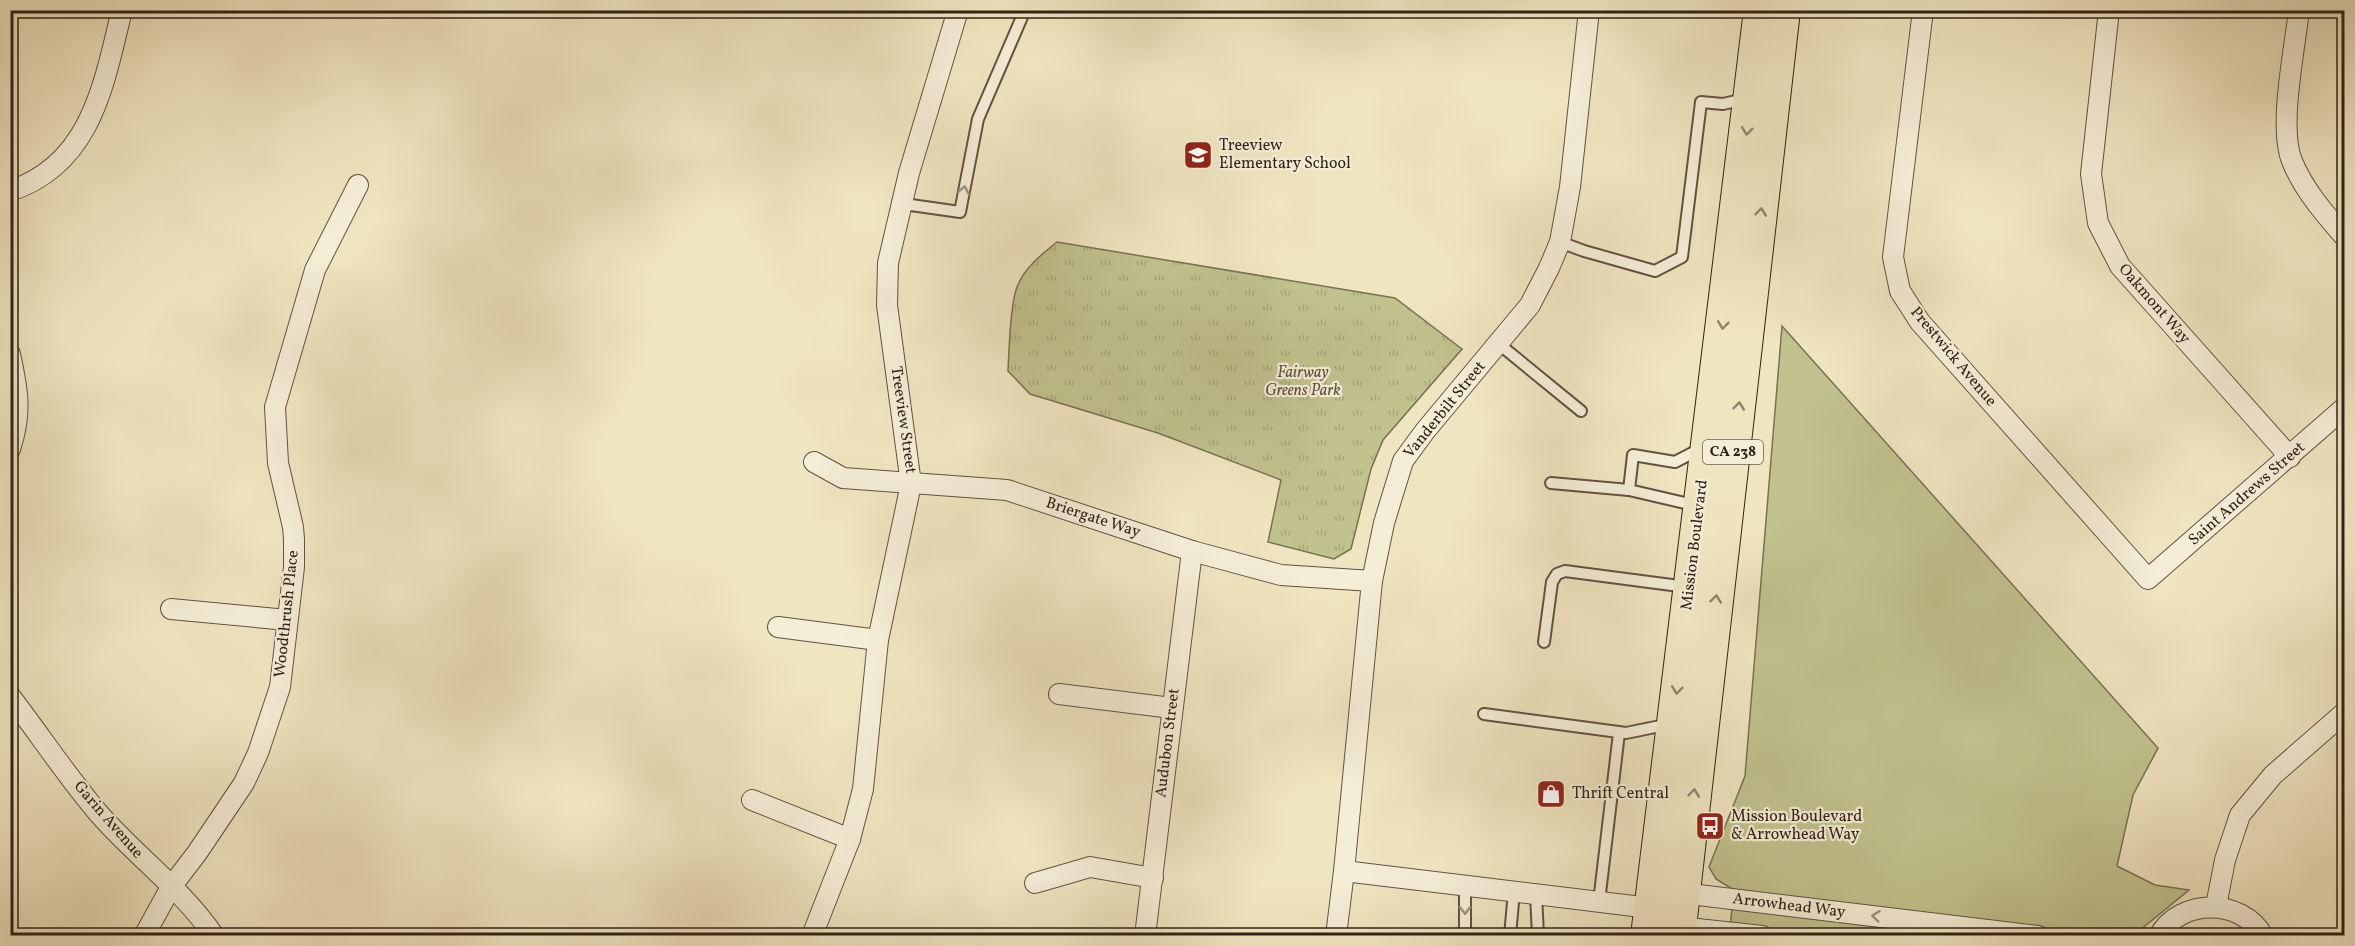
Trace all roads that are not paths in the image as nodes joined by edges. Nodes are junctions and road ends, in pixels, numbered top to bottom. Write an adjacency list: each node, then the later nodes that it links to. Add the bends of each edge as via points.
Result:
1 (122, 10): 12 (street, via 101,94 81,137 52,168)
2 (958, 10): 13 (street, Treeview Street)
3 (1025, 10): 13 (lane, one-way to 3, via 960,212 978,119)
4 (1589, 10): 15 (street, Vanderbilt Street, via 1570,187)
5 (1760, 10): 10 (main road, Mission Boulevard / CA 238)
6 (1784, 10): 52 (main road, Mission Boulevard / CA 238, one-way to 6)
7 (1923, 10): 29 (street, Prestwick Avenue, via 1893,257 1900,291 1920,322)
8 (2109, 10): 22 (street, Oakmont Way, via 2091,174 2098,223 2120,267)
9 (2299, 10): 14 (street, via 2286,117 2291,159 2314,201)
10 (1751, 98): 15 (lane, via 1723,104 1701,102 1682,257 1655,271); 20 (main road, Mission Boulevard / CA 238, one-way to 20)
11 (358, 185): 33 (street, Woodthrush Place, via 315,270 275,407 278,463 293,527 294,567)
12 (10, 191)
13 (904, 204): 25 (street, Treeview Street, via 888,263 887,305)
14 (2344, 236)
15 (1560, 242): 16 (street, Vanderbilt Street, via 1530,305)
16 (1499, 344): 19 (lane); 30 (street, Vanderbilt Street, via 1403,461)
17 (10, 354): 21 (street, via 18,390 18,426)
18 (2344, 408): 22 (street, Saint Andrews Street)
19 (1581, 411)
20 (1708, 445): 26 (lane, via 1675,462 1633,454); 27 (main road, Mission Boulevard / CA 238)
21 (10, 449)
22 (2290, 457): 29 (street, Saint Andrews Street)
23 (814, 462): 25 (street, Briergate Way, via 843,478)
24 (1551, 483): 26 (lane)
25 (911, 484): 28 (street, Briergate Way, via 1006,490); 35 (street, Treeview Street)
26 (1629, 490): 27 (lane)
27 (1700, 506): 31 (main road, Mission Boulevard / CA 238)
28 (1192, 551): 30 (street, Briergate Way, via 1281,575); 39 (street, Audubon Street)
29 (2148, 579)
30 (1372, 581): 46 (street, Vanderbilt Street)
31 (1690, 587): 36 (lane, via 1564,571 1552,582); 42 (main road, Mission Boulevard / CA 238, one-way to 42)
32 (171, 609): 33 (street)
33 (287, 620): 50 (street, Woodthrush Place, via 280,687 255,760 236,795)
34 (778, 627): 35 (street)
35 (878, 640): 45 (street, Treeview Street, via 863,789)
36 (1544, 642)
37 (1059, 694): 39 (street)
38 (10, 696): 50 (street, Garin Avenue, via 99,813)
39 (1172, 708): 47 (street, Audubon Street)
40 (2344, 713): 55 (street, via 2273,775 2240,815 2225,860)
41 (1484, 714): 43 (lane)
42 (1673, 723): 43 (lane); 56 (main road, Mission Boulevard / CA 238)
43 (1619, 733): 54 (lane)
44 (752, 800): 45 (street)
45 (850, 839): 60 (street, Treeview Street)
46 (1344, 871): 49 (street, Arrowhead Way); 62 (street, Vanderbilt Street)
47 (1153, 878): 48 (street, via 1090,867); 61 (street, Audubon Street)
48 (1035, 883)
49 (1465, 885): 51 (street, Arrowhead Way); 63 (lane, one-way to 63)
50 (171, 887): 58 (street, Woodthrush Place); 59 (street, Garin Avenue)
51 (1514, 891): 53 (street, Arrowhead Way); 64 (lane)
52 (1682, 893): 56 (street); 57 (main road, Mission Boulevard / CA 238); 67 (street, Arrowhead Way, one-way to 52)
53 (1536, 894): 54 (street, Arrowhead Way); 65 (lane)
54 (1599, 902): 56 (street, Arrowhead Way)
55 (2216, 906): 68 (street, via 2195,908 2177,916); 69 (street, via 2239,913 2259,928)
56 (1649, 922): 57 (street, Arrowhead Way)
57 (1679, 931): 66 (street, Arrowhead Way)
58 (144, 936)
59 (214, 936)
60 (812, 936)
61 (1146, 936)
62 (1336, 936)
63 (1466, 936)
64 (1510, 936)
65 (1538, 936)
66 (1762, 936)
67 (2038, 936)
68 (2159, 936)
69 (2263, 936)

